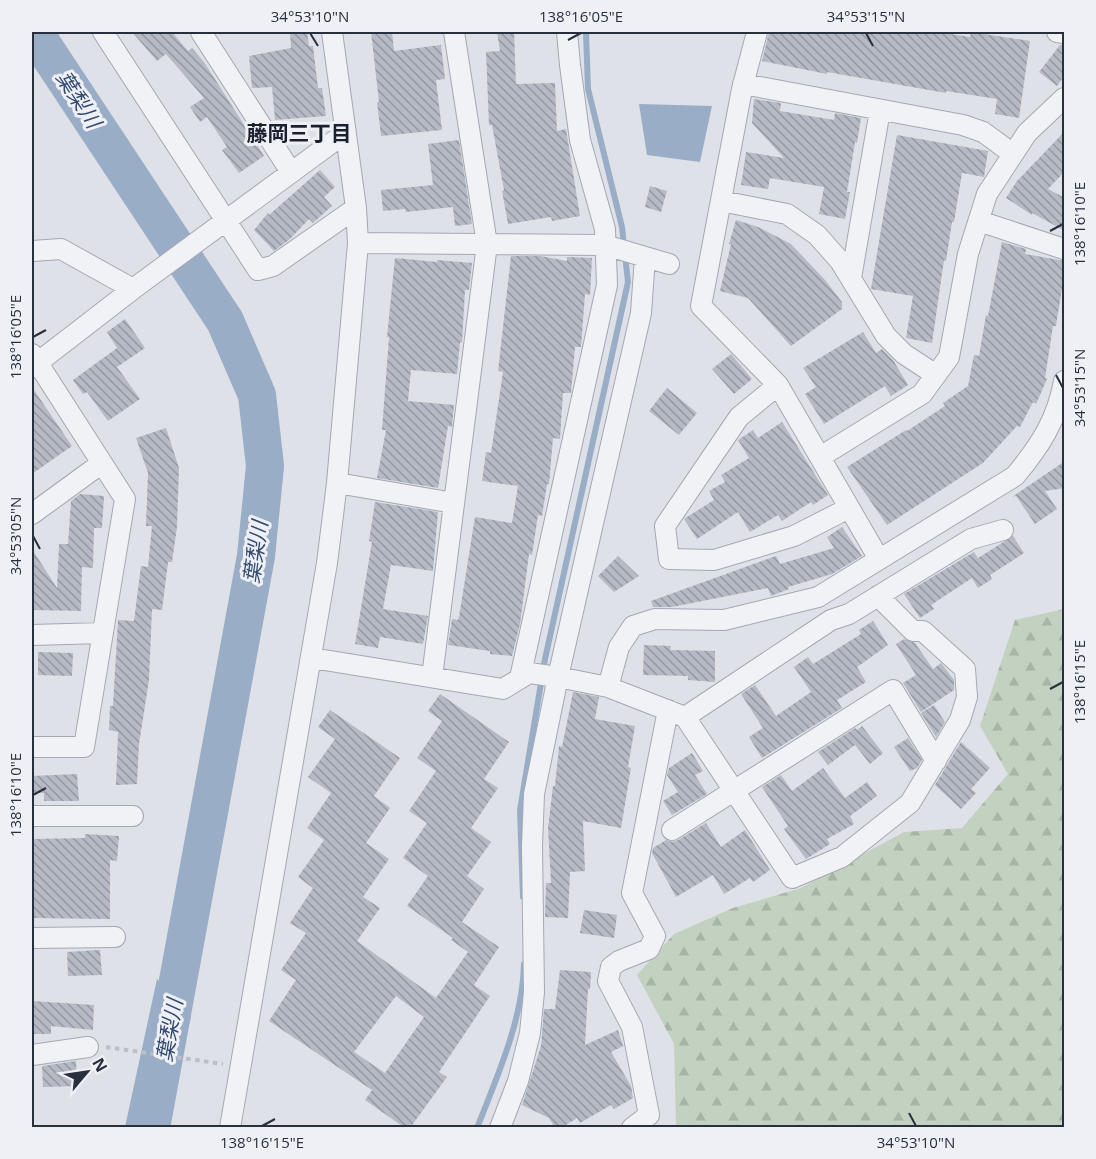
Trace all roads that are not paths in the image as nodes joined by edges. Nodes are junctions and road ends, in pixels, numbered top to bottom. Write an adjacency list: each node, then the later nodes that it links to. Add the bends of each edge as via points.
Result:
1 (103, 32): 17 (street)
2 (201, 32): 14 (street)
3 (332, 32): 12 (street)
4 (454, 32): 20 (street)
5 (567, 32): 21 (street, via 580,140 605,229)
6 (757, 32): 9 (street)
7 (1057, 32): 8 (street)
8 (1065, 33)
9 (743, 84): 11 (street); 15 (street)
10 (1065, 98): 13 (street, via 1027,133)
11 (880, 110): 13 (street, via 963,125 983,132); 26 (street)
12 (345, 133): 14 (street); 16 (street)
13 (1014, 154): 18 (street, via 987,194)
14 (291, 172): 17 (street)
15 (721, 201): 26 (street, via 786,214 817,235); 31 (street, via 701,306)
16 (356, 208): 17 (street, via 273,266 258,270); 19 (street)
17 (226, 219): 27 (street)
18 (979, 221): 22 (street); 29 (street, via 968,254 949,357)
19 (358, 243): 20 (street); 34 (street)
20 (487, 244): 21 (street); 35 (street)
21 (605, 245): 24 (street); 46 (street, via 607,285)
22 (1065, 249)
23 (32, 251): 27 (street, via 61,249)
24 (645, 257): 25 (street); 44 (street, via 640,313)
25 (669, 264)
26 (851, 279): 29 (street, via 886,336 904,354)
27 (132, 289): 28 (street)
28 (34, 361): 33 (street)
29 (936, 375): 32 (street, via 922,394)
30 (1065, 381): 39 (street, via 1060,405 1038,448 1016,476)
31 (778, 385): 32 (street); 36 (street, via 739,417 665,526 669,559 714,560 794,536)
32 (820, 457): 36 (street)
33 (102, 463): 37 (street); 41 (street, via 125,499)
34 (337, 483): 35 (street); 43 (street)
35 (454, 502): 45 (street)
36 (849, 508): 39 (street)
37 (32, 514)
38 (1003, 530): 40 (street, via 971,539)
39 (879, 559): 47 (street, via 818,597 724,620 655,619 633,626 619,647)
40 (878, 596): 48 (street); 50 (street, via 913,631 924,631 965,669 967,697 960,720)
41 (103, 633): 42 (street); 49 (street, via 84,747)
42 (32, 635)
43 (312, 658): 45 (street); 59 (street)
44 (558, 676): 46 (street, via 529,673); 47 (street); 60 (street, via 534,794 534,992 530,1033 518,1081)
45 (432, 677): 46 (street, via 503,689)
46 (520, 678)
47 (608, 687): 48 (street)
48 (676, 714): 51 (street); 61 (street, via 632,893 656,936 648,949 611,967 608,981 632,1027 649,1115)
49 (32, 747)
50 (936, 761): 51 (street, via 893,690); 51 (street, via 910,803 842,857 792,878)
51 (734, 791): 54 (street)
52 (32, 816): 53 (street)
53 (133, 816)
54 (672, 830)
55 (115, 937): 56 (street)
56 (32, 938)
57 (94, 1047): 58 (street)
58 (32, 1055)
59 (230, 1128)
60 (500, 1128)
61 (632, 1128)

